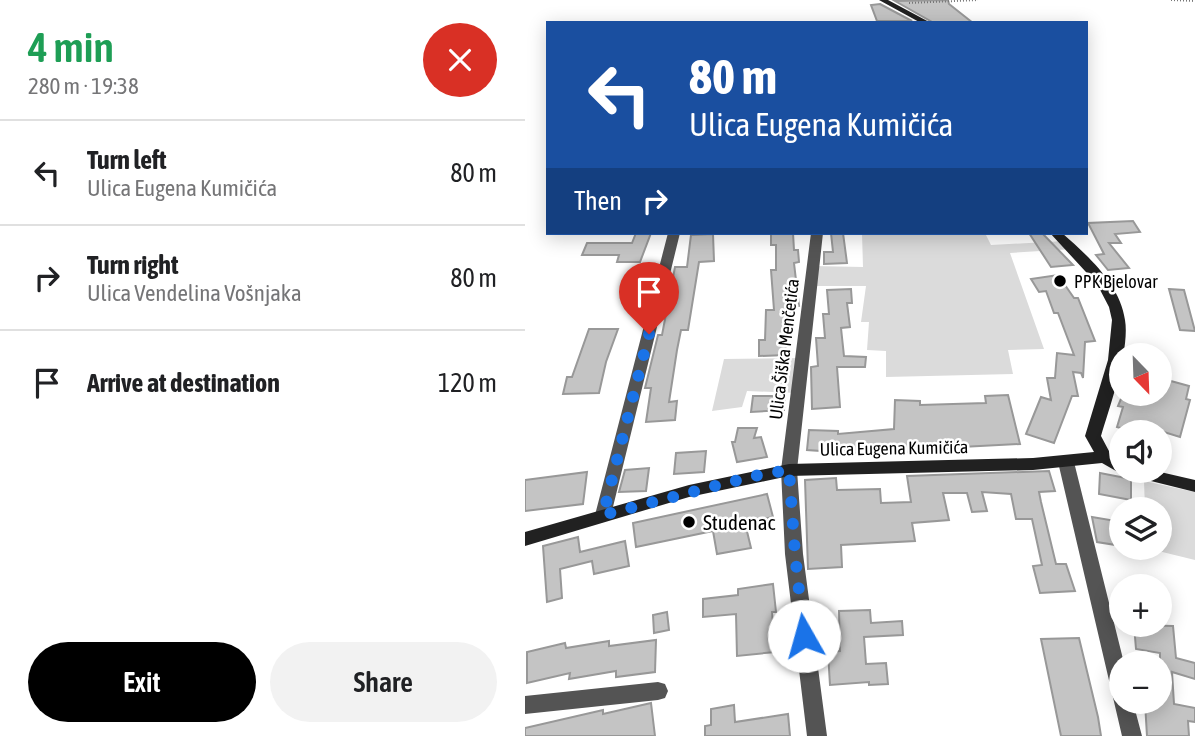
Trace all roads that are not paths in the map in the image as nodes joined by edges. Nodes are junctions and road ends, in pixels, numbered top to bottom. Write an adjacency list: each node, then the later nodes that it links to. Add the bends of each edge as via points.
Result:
1 (887, 2): 2 (main road)
2 (923, 21)
3 (673, 235): 12 (street)
4 (817, 235): 9 (street, Ulica Šiška Menčetića)
5 (1058, 235): 6 (main road, via 1111,295 1119,321 1114,360 1093,436)
6 (1104, 457): 7 (main road); 8 (main road, Ulica Eugena Kumičića)
7 (1109, 460)
8 (1066, 462): 9 (main road, Ulica Eugena Kumičića); 14 (street)
9 (789, 470): 12 (main road, Ulica Eugena Kumičića); 18 (street, Ulica Šiška Menčetića)
10 (1172, 480): 11 (main road)
11 (1195, 486)
12 (603, 515): 13 (main road, Ulica Eugena Kumičića)
13 (525, 539)
14 (1111, 651)
15 (658, 691): 16 (street)
16 (525, 705)
17 (1126, 714): 19 (street)
18 (817, 736)
19 (1132, 736)

